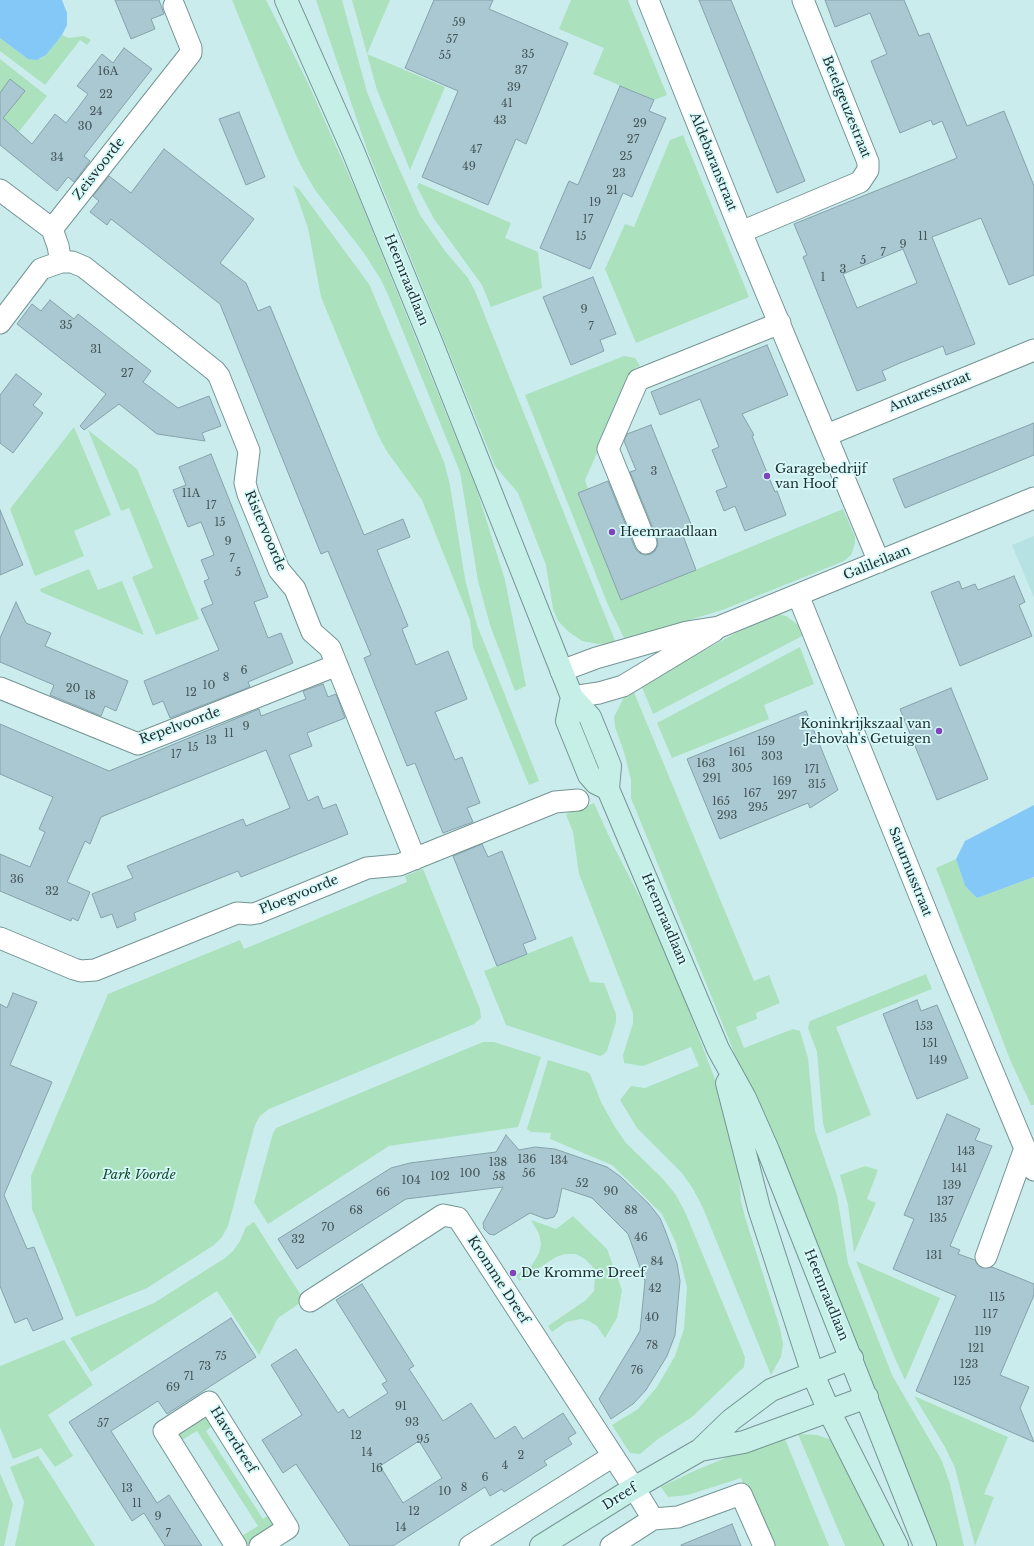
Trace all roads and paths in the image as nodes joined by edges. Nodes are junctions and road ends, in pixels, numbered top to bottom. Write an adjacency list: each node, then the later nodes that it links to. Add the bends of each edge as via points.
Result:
1 (286, 0): 19 (main road, Heemraadlaan, via 353,151)
2 (648, 0): 7 (street, Aldebaranstraat)
3 (803, 0): 7 (street, Betelgeuzestraat, via 868,162 868,170 860,182)
4 (174, 6): 6 (street, Zeisvoorde, via 192,48 191,53)
5 (0, 190): 6 (street)
6 (52, 229): 8 (street)
7 (741, 232): 10 (street, Aldebaranstraat)
8 (60, 262): 9 (street, via 41,269); 18 (street, Ristervoorde, via 72,262 84,267 217,374 249,451 245,483 280,572 295,589 312,632 327,644)
9 (0, 323)
10 (780, 323): 12 (street, Aldebaranstraat); 14 (street, via 638,380 608,449)
11 (1034, 350): 12 (street, Antaresstraat)
12 (827, 435): 15 (street, Aldebaranstraat)
13 (1034, 498): 15 (street, Galileilaan)
14 (646, 544)
15 (879, 562): 16 (street, Galileilaan)
16 (798, 595): 17 (street, Galileilaan); 26 (street, Saturnusstraat, via 937,938)
17 (719, 627): 19 (street, Galileilaan, via 688,632 596,658); 21 (street, Galileilaan, via 623,686)
18 (337, 665): 20 (street, Repelvoorde, via 138,744); 23 (street, Ristervoorde)
19 (561, 671): 21 (main road, Heemraadlaan)
20 (0, 688)
21 (572, 697): 25 (main road, Heemraadlaan, via 590,717 610,766 608,789)
22 (578, 800): 23 (street, Ploegvoorde, via 555,802)
23 (415, 859): 24 (street, Ploegvoorde, via 399,865 367,868 258,913 237,913 90,971 74,969)
24 (0, 938)
25 (718, 1049): 30 (main road, Heemraadlaan, via 745,1098); 31 (main road, Heemraadlaan, via 759,1208)
26 (1026, 1133): 27 (street, Saturnusstraat); 28 (street)
27 (1034, 1170)
28 (986, 1257)
29 (310, 1301): 35 (street, Kromme Dreef, via 443,1215 458,1218)
30 (852, 1358): 31 (main road, Dreef); 32 (main road, Heemraadlaan)
31 (813, 1374): 33 (main road, Heemraadlaan); 34 (main road, Dreef, via 771,1390 731,1420)
32 (867, 1397): 33 (main road, Dreef); 45 (main road, Heemraadlaan)
33 (828, 1411): 34 (main road, Dreef, via 744,1442); 44 (main road, Heemraadlaan)
34 (700, 1450): 36 (main road, Dreef)
35 (613, 1456): 36 (street, Kromme Dreef); 40 (street)
36 (634, 1488): 37 (street, Kromme Dreef); 41 (main road, Dreef)
37 (653, 1519): 42 (street); 43 (street, via 678,1517 741,1494)
38 (236, 1546): 39 (street, Haverdreef, via 164,1431 209,1402 288,1528)
39 (260, 1546)
40 (470, 1546)
41 (542, 1546)
42 (611, 1546)
43 (764, 1546)
44 (896, 1546)
45 (925, 1546)

